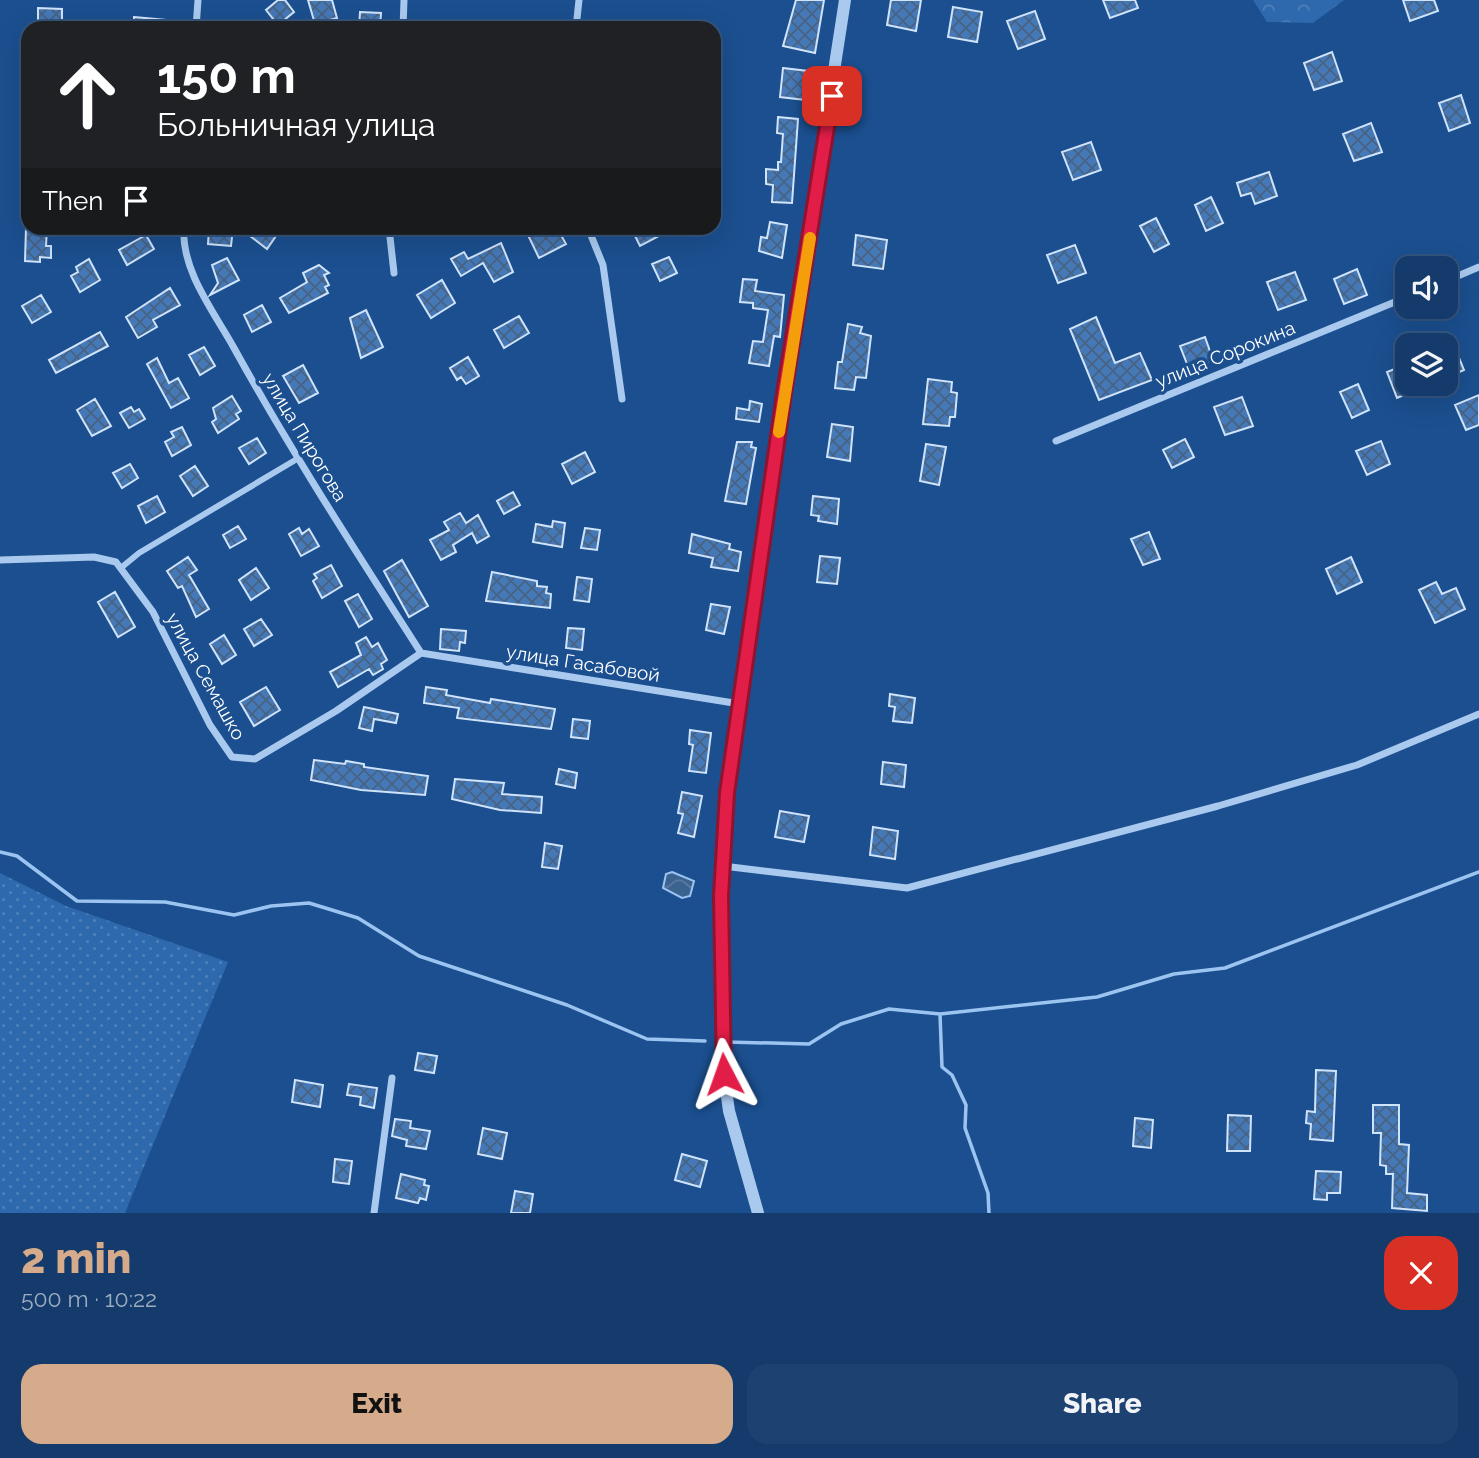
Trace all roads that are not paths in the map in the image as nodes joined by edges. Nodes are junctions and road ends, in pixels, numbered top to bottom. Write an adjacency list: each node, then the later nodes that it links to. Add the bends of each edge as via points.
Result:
1 (198, 0): 5 (street)
2 (404, 0): 6 (street)
3 (579, 0): 7 (street)
4 (845, 0): 21 (street)
5 (196, 21)
6 (403, 21)
7 (577, 21)
8 (184, 235): 17 (street, улица Пирогова, via 183,248 194,275)
9 (390, 235): 12 (street)
10 (591, 235): 15 (street, via 603,265)
11 (1479, 267): 13 (street)
12 (394, 274)
13 (1458, 276)
14 (1395, 301): 16 (street, улица Сорокина)
15 (622, 399)
16 (1056, 441)
17 (297, 459): 19 (street, via 139,553); 20 (street, улица Пирогова)
18 (0, 560): 19 (street, via 94,557)
19 (122, 568): 20 (street, улица Семашко, via 153,612 210,725 232,757 255,759)
20 (421, 653): 21 (street, улица Гасабовой)
21 (740, 704): 23 (street)
22 (1479, 714): 23 (street, via 1357,765 907,888)
23 (723, 866): 26 (street, via 721,1055 729,1111)
24 (392, 1078): 25 (street)
25 (374, 1213)
26 (758, 1213)

